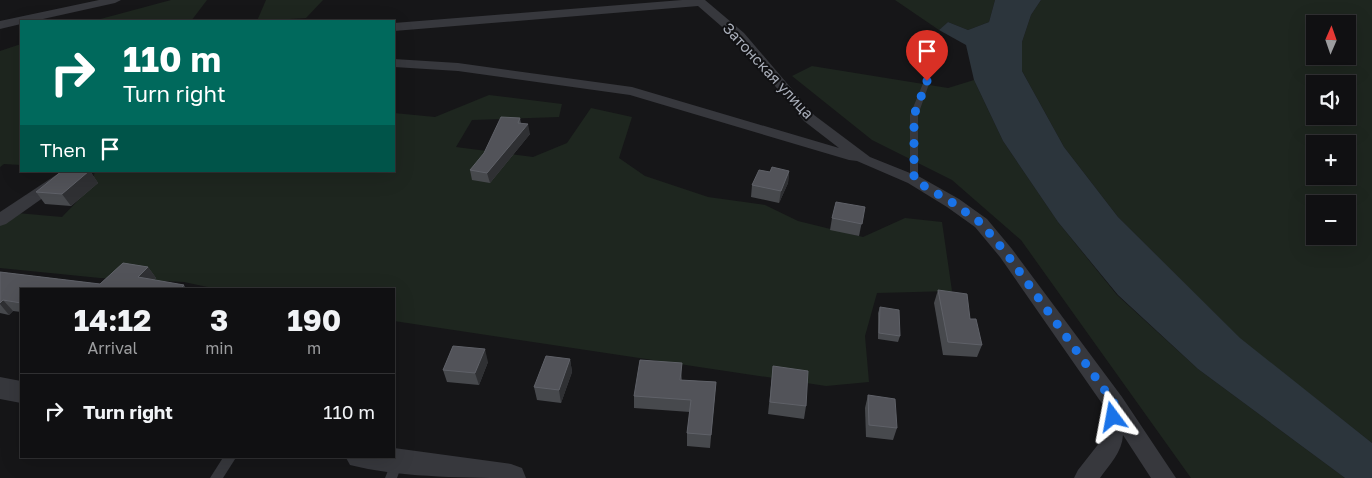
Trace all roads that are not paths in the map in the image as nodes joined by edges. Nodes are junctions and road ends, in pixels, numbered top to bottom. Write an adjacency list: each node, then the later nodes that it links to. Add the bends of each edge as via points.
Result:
1 (115, 0): 3 (street)
2 (699, 1): 6 (street); 9 (street, Затонская улица, via 740,36 809,118)
3 (27, 20)
4 (20, 21): 5 (street)
5 (0, 25)
6 (395, 27)
7 (395, 63): 9 (street, via 458,67 632,91)
8 (927, 81): 11 (lane, via 914,115)
9 (865, 160): 11 (street, Затонская улица)
10 (71, 172): 12 (street)
11 (914, 180): 15 (street, Затонская улица, via 981,223)
12 (0, 220)
13 (0, 388): 14 (street)
14 (20, 392)
15 (1114, 403): 21 (street, via 1111,445); 22 (street, Затонская улица)
16 (230, 458): 19 (lane)
17 (365, 458): 18 (street)
18 (394, 470): 20 (street)
19 (216, 478)
20 (511, 478)
21 (1086, 478)
22 (1164, 478)

